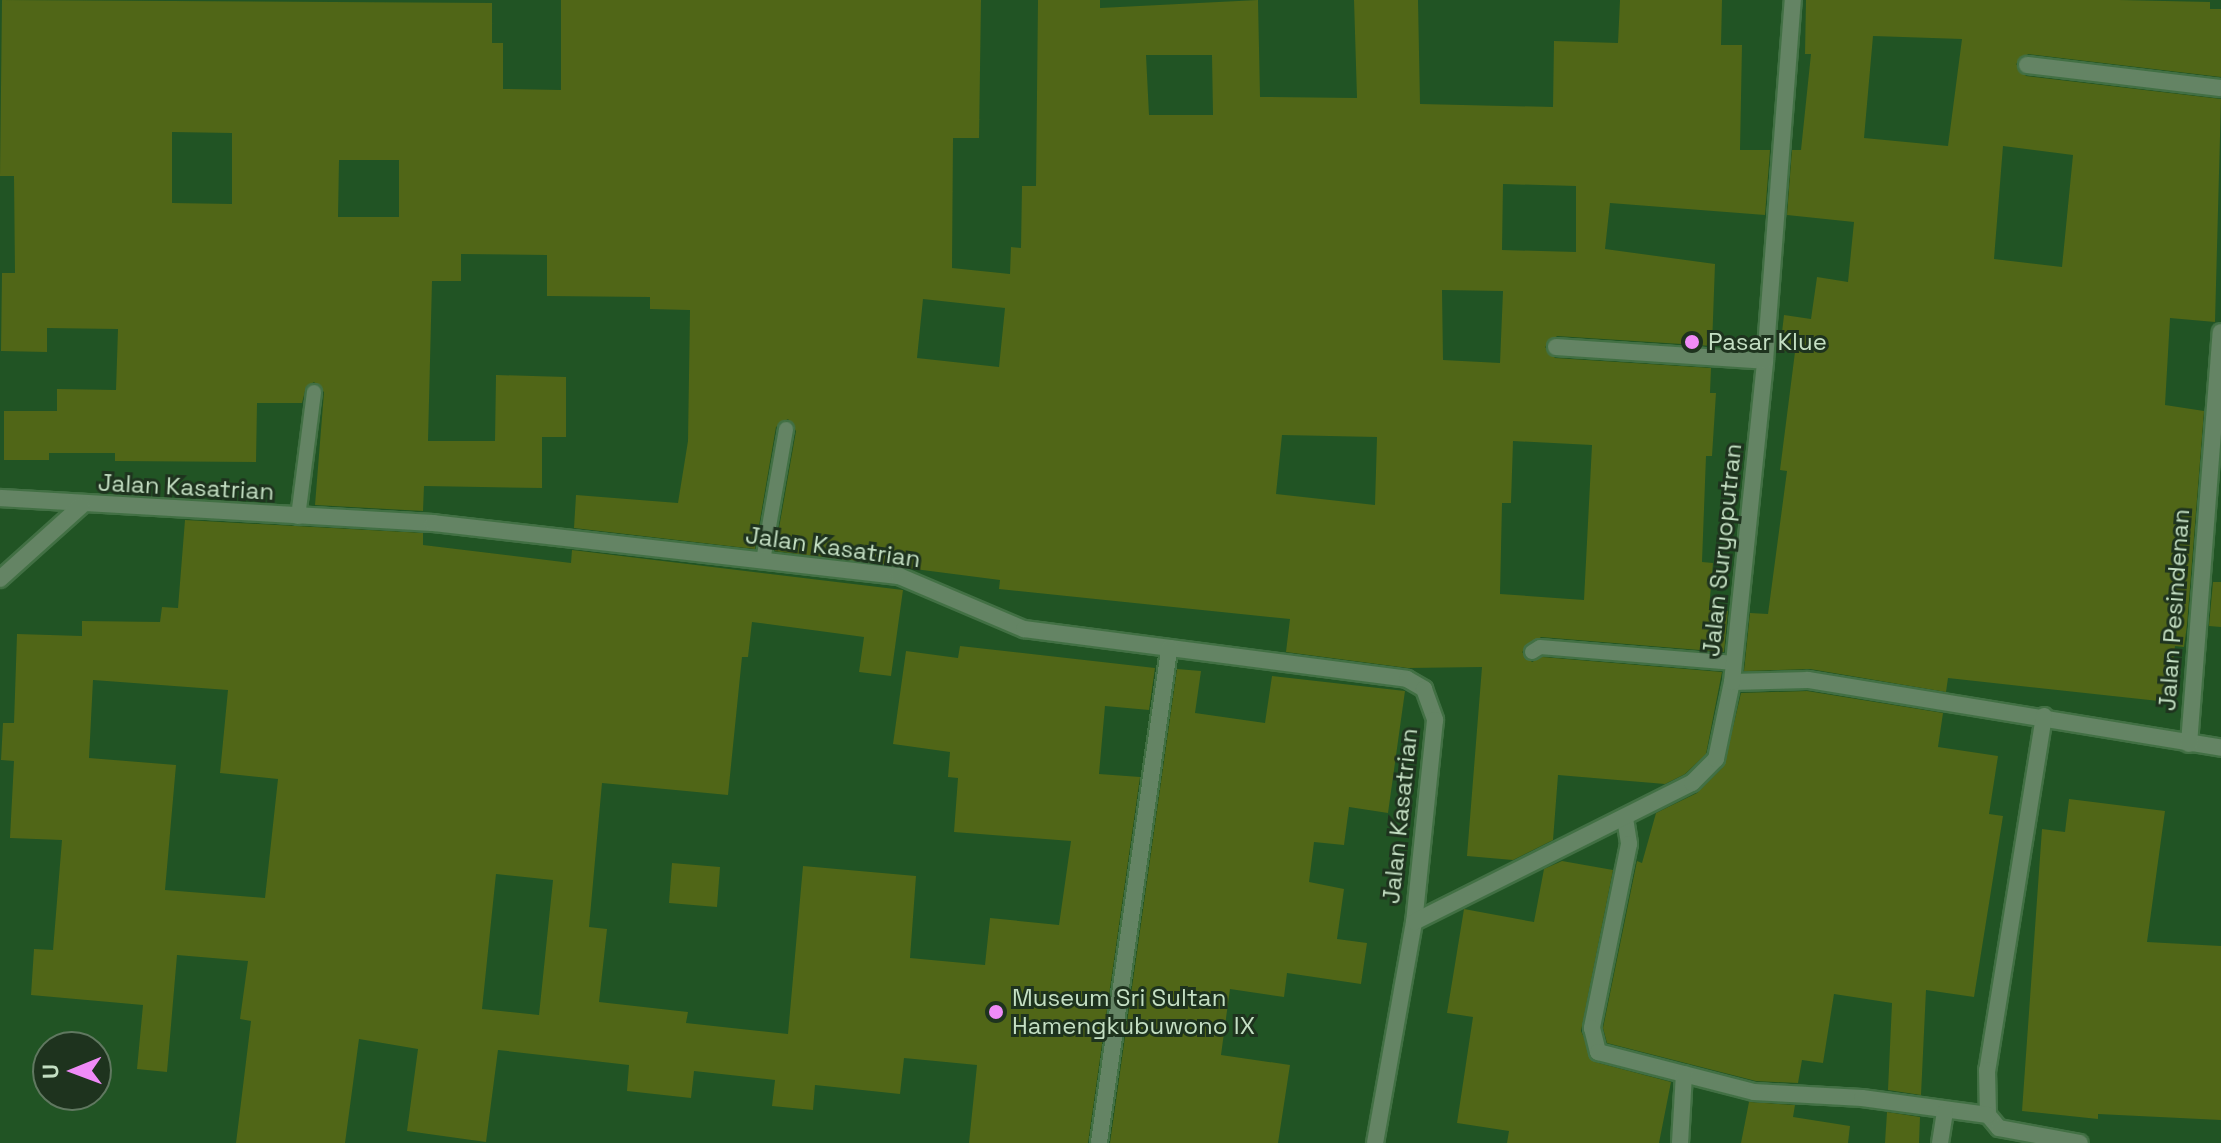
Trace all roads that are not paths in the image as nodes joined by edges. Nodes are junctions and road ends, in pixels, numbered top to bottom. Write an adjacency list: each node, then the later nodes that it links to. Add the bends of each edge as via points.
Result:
1 (1793, 0): 6 (street, Jalan Suryoputran)
2 (2027, 65): 3 (street)
3 (2221, 88)
4 (2221, 332): 19 (street, Jalan Pesindenan)
5 (1556, 347): 6 (street)
6 (1765, 361): 16 (street, Jalan Suryoputran)
7 (314, 392): 11 (lane)
8 (786, 429): 12 (lane)
9 (0, 498): 10 (street, Jalan Kasatrian)
10 (81, 506): 11 (street, Jalan Kasatrian); 13 (street, Jalan Kasatrian)
11 (298, 517): 12 (street, Jalan Kasatrian, via 433,523)
12 (763, 561): 14 (street, Jalan Kasatrian, via 899,576 922,581 1024,629)
13 (0, 579)
14 (1169, 648): 22 (street, Jalan Kasatrian, via 1407,679 1424,689 1435,720); 26 (street)
15 (1532, 652): 16 (lane, via 1540,647)
16 (1734, 663): 17 (street, Jalan Suryoputran)
17 (1732, 682): 18 (street, Jalan Pesindenan, via 1808,680); 21 (street, Jalan Suryoputran, via 1711,768)
18 (2044, 716): 19 (street, Jalan Pesindenan); 25 (street, via 1987,1070)
19 (2189, 744): 20 (street)
20 (2221, 748)
21 (1625, 818): 22 (street, Jalan Suryoputran); 23 (street, via 1629,844 1601,968 1592,1041 1598,1052)
22 (1414, 922): 27 (street, Jalan Kasatrian)
23 (1684, 1074): 24 (street, via 1754,1092 1862,1098); 28 (street)
24 (1945, 1111): 25 (street); 29 (street)
25 (1988, 1115): 30 (street, via 1999,1128)
26 (1099, 1142)
27 (1375, 1143)
28 (1680, 1143)
29 (1940, 1143)
30 (2080, 1143)

